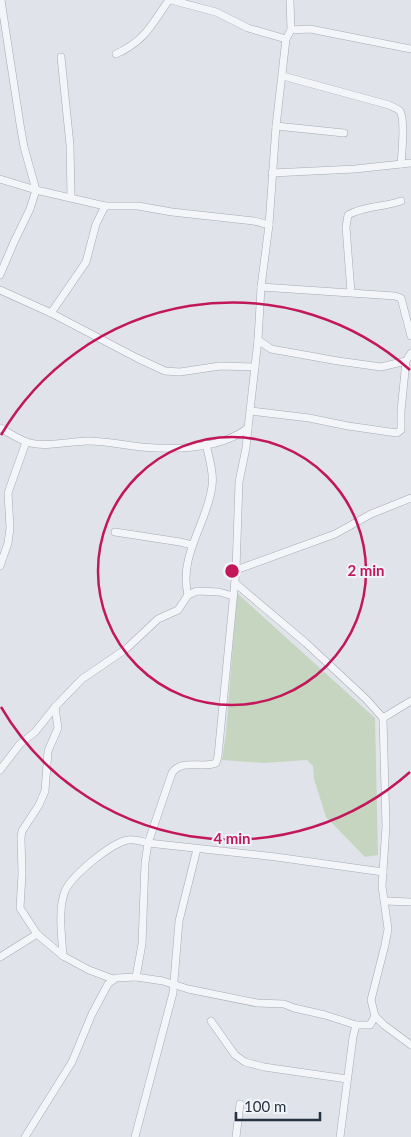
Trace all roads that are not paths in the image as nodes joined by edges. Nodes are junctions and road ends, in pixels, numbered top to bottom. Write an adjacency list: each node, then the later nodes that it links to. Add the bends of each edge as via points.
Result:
1 (1, 0): 17 (street, via 21,132)
2 (170, 0): 4 (street); 8 (street, via 146,34)
3 (290, 0): 5 (street)
4 (182, 2): 6 (street)
5 (290, 30): 6 (street); 7 (street, via 310,29)
6 (286, 39): 10 (street)
7 (411, 49)
8 (116, 54)
9 (61, 57): 18 (street, via 70,145)
10 (283, 76): 11 (street); 14 (street, via 398,109 402,122)
11 (276, 126): 12 (street); 15 (street)
12 (344, 132)
13 (411, 163): 14 (street)
14 (401, 164): 15 (street)
15 (272, 173): 21 (street)
16 (0, 179): 17 (street)
17 (36, 190): 18 (street); 22 (street)
18 (71, 197): 20 (street)
19 (401, 201): 25 (street, via 348,215 346,228)
20 (105, 206): 21 (street, via 138,206); 26 (street, via 96,224 86,262)
21 (269, 225): 23 (street)
22 (0, 275)
23 (261, 287): 25 (street); 28 (street)
24 (0, 290): 26 (street)
25 (351, 292): 27 (street, via 401,298)
26 (52, 313): 31 (street, via 165,371 220,366)
27 (411, 336)
28 (258, 340): 30 (street, via 271,348 331,360 381,367); 31 (street)
29 (411, 353): 30 (street)
30 (406, 361): 32 (street, via 402,426 397,433)
31 (255, 367): 32 (street)
32 (251, 412): 34 (street)
33 (0, 428): 35 (street)
34 (248, 428): 36 (street, via 238,436); 41 (street, via 239,482)
35 (26, 442): 36 (street, via 102,441 142,447); 40 (street, via 8,492 10,528)
36 (206, 444): 39 (street, via 213,484)
37 (411, 498): 41 (street, via 371,514 335,534)
38 (115, 532): 39 (street)
39 (192, 545): 43 (street, via 186,584)
40 (0, 566)
41 (236, 570): 42 (street)
42 (235, 583): 44 (street); 47 (street, via 306,643)
43 (188, 595): 44 (street, via 197,591); 46 (street, via 178,610 158,619 126,649 89,673)
44 (233, 596): 49 (street, via 216,763 175,768)
45 (411, 701): 47 (street)
46 (54, 707): 48 (street); 54 (street, via 58,728 46,757 45,791 21,838 20,908)
47 (383, 718): 51 (street, via 386,826)
48 (0, 770)
49 (148, 843): 50 (street); 56 (street, via 132,839 123,841 92,862 67,887 62,902); 57 (street, via 142,944)
50 (197, 849): 51 (street); 59 (street, via 179,921)
51 (383, 872): 52 (street)
52 (385, 901): 53 (street); 60 (street, via 387,937 371,1000)
53 (411, 902)
54 (37, 934): 55 (street); 56 (street)
55 (0, 956)
56 (63, 956): 58 (street)
57 (136, 977): 58 (street); 59 (street)
58 (113, 980): 66 (street, via 92,1014 72,1062)
59 (174, 985): 62 (street, via 257,1003 284,1004); 67 (street)
60 (376, 1016): 62 (street, via 370,1025); 63 (street)
61 (211, 1021): 64 (street, via 235,1055 246,1062)
62 (356, 1025): 64 (street)
63 (410, 1043)
64 (347, 1079): 69 (street)
65 (240, 1104): 68 (street)
66 (25, 1137)
67 (136, 1137)
68 (236, 1137)
69 (340, 1137)

